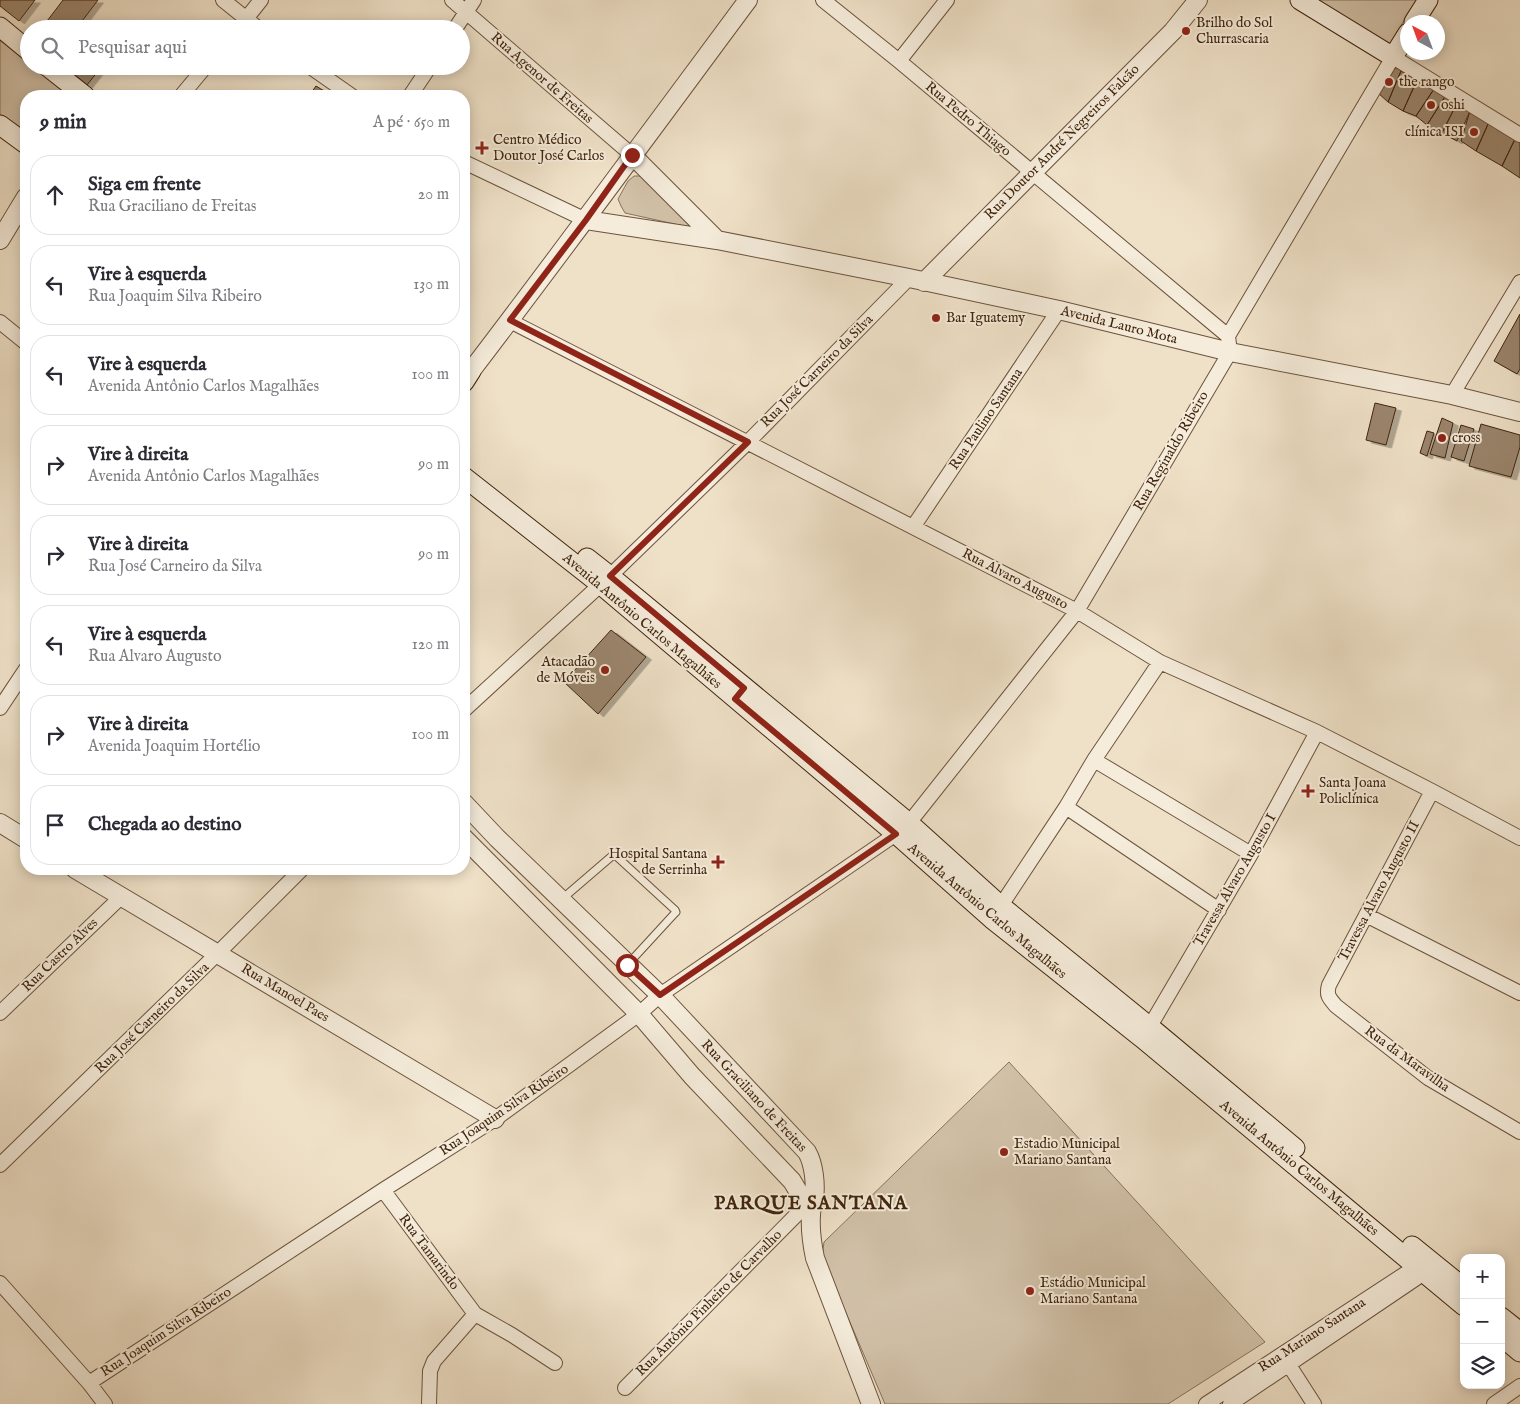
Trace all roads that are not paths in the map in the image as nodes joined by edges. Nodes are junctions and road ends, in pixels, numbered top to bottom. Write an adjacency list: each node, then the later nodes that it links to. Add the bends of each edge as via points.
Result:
1 (223, 0): 13 (street)
2 (261, 0): 14 (street)
3 (452, 0): 11 (street, Rua Agenor de Freitas)
4 (474, 0): 11 (street)
5 (748, 0): 32 (street)
6 (823, 0): 20 (street, Rua Pedro Thiago)
7 (947, 0): 20 (street)
8 (1198, 0): 34 (street, Rua Doutor André Negreiros Falcão, via 1173,31)
9 (1300, 0): 19 (main road)
10 (1428, 0): 12 (main road)
11 (466, 12): 15 (street); 32 (street, Rua Agenor de Freitas)
12 (1418, 15)
13 (239, 20)
14 (245, 20)
15 (461, 20)
16 (0, 27): 17 (main road)
17 (20, 44)
18 (1400, 46): 19 (main road)
19 (1393, 57): 30 (street); 45 (street, Rua Reginaldo Ribeiro)
20 (899, 61): 34 (street, Rua Pedro Thiago)
21 (58, 75): 25 (main road)
22 (198, 75): 26 (street)
23 (322, 75): 27 (street)
24 (424, 75): 28 (street)
25 (77, 90)
26 (186, 90)
27 (343, 90)
28 (414, 90)
29 (0, 125): 31 (main road)
30 (1520, 134)
31 (20, 140)
32 (632, 155): 36 (street); 38 (street)
33 (470, 165): 36 (street)
34 (1032, 172): 39 (street, Rua Doutor André Negreiros Falcão); 45 (street, Rua Pedro Thiago)
35 (20, 207): 37 (street)
36 (586, 220): 38 (street, Avenida Lauro Mota); 42 (street)
37 (0, 240)
38 (717, 240): 39 (street, Avenida Lauro Mota)
39 (916, 280): 41 (street, Avenida Lauro Mota); 49 (street, Rua José Carneiro da Silva)
40 (1520, 282): 47 (street)
41 (1059, 310): 45 (street, Avenida Lauro Mota); 52 (street, Rua Paulino Santana)
42 (510, 320): 46 (street); 49 (street, Rua Alvaro Augusto)
43 (0, 322): 44 (street)
44 (20, 338)
45 (1229, 344): 47 (street, Avenida Lauro Mota); 54 (street, Rua Reginaldo Ribeiro)
46 (470, 368)
47 (1452, 395): 48 (street, Avenida Lauro Mota)
48 (1520, 412)
49 (748, 442): 52 (street, Rua Alvaro Augusto); 53 (street, Rua José Carneiro da Silva)
50 (470, 469): 53 (main road, Avenida Antônio Carlos Magalhães)
51 (470, 481): 53 (main road, Avenida Antônio Carlos Magalhães)
52 (913, 527): 54 (street, Rua Alvaro Augusto)
53 (605, 580): 57 (street, Rua José Carneiro da Silva); 65 (main road, Avenida Antônio Carlos Magalhães)
54 (1077, 611): 55 (street, Rua Alvaro Augusto); 65 (street, Rua Reginaldo Ribeiro)
55 (1160, 662): 59 (street, Rua Alvaro Augusto); 60 (street)
56 (20, 678): 58 (street)
57 (470, 704)
58 (0, 708)
59 (1317, 732): 61 (street, Rua Alvaro Augusto); 69 (street, Travessa Alvaro Augusto I)
60 (1094, 760): 62 (street); 69 (street)
61 (1432, 791): 67 (street, Rua Alvaro Augusto); 76 (street, Travessa Alvaro Augusto II)
62 (1066, 806): 74 (street); 75 (street)
63 (470, 809): 73 (street, Rua Graciliano de Freitas)
64 (0, 823): 66 (street)
65 (902, 828): 75 (main road, Avenida Antônio Carlos Magalhães); 81 (street, Rua Joaquim Silva Ribeiro)
66 (20, 835)
67 (1520, 838)
68 (470, 844): 83 (street)
69 (1251, 854): 74 (street, Travessa Alvaro Augusto I)
70 (88, 875): 72 (street, Rua Manoel Paes)
71 (296, 875): 77 (street, Rua José Carneiro da Silva)
72 (121, 897): 77 (street, Rua Manoel Paes); 82 (street, Rua Castro Alves)
73 (562, 900): 78 (street, Rua Graciliano de Freitas); 78 (lane, via 615,855 675,910)
74 (1219, 910): 84 (street, Travessa Alvaro Augusto I)
75 (997, 912): 84 (main road, Avenida Antônio Carlos Magalhães)
76 (1366, 915): 79 (street, Travessa Alvaro Augusto II); 80 (street)
77 (218, 953): 85 (street, Rua Manoel Paes); 87 (street, Rua José Carneiro da Silva)
78 (627, 965): 81 (street, Rua Graciliano de Freitas)
79 (1327, 992): 86 (street, Rua da Maravilha, via 1336,1006 1428,1078)
80 (1520, 993)
81 (660, 995): 83 (street, Rua Joaquim Silva Ribeiro); 89 (street, Rua Graciliano de Freitas, via 807,1152 812,1161)
82 (0, 1013)
83 (639, 1014): 85 (street, Rua Joaquim Silva Ribeiro); 89 (street, via 692,1076 792,1181)
84 (1146, 1032): 90 (main road, Avenida Antônio Carlos Magalhães)
85 (495, 1119): 88 (street, Rua Joaquim Silva Ribeiro)
86 (1520, 1132)
87 (0, 1165)
88 (383, 1190): 94 (street, Rua Tamarindo); 101 (street, Rua Joaquim Silva Ribeiro)
89 (810, 1205): 103 (street, Rua Antônio Pinheiro de Carvalho); 106 (street, Rua Graciliano de Freitas, via 811,1243 815,1258)
90 (1423, 1267): 92 (main road, Avenida Antônio Carlos Magalhães); 93 (main road, Avenida Antônio Carlos Magalhães); 100 (street, Rua Mariano Santana); 107 (street, Rua Mariano Santana)
91 (0, 1283): 101 (street)
92 (1460, 1286)
93 (1460, 1302)
94 (476, 1314): 99 (street, Rua Tamarindo); 105 (street, via 434,1361 430,1371)
95 (1505, 1320): 96 (main road)
96 (1520, 1332)
97 (1505, 1339): 98 (main road)
98 (1520, 1352)
99 (555, 1363)
100 (1289, 1365): 108 (street, Rua Mariano Santana); 109 (street)
101 (89, 1383): 104 (street)
102 (1520, 1386): 110 (street)
103 (625, 1388)
104 (104, 1404)
105 (429, 1404)
106 (871, 1404)
107 (1206, 1404)
108 (1230, 1404)
109 (1314, 1404)
110 (1494, 1404)

